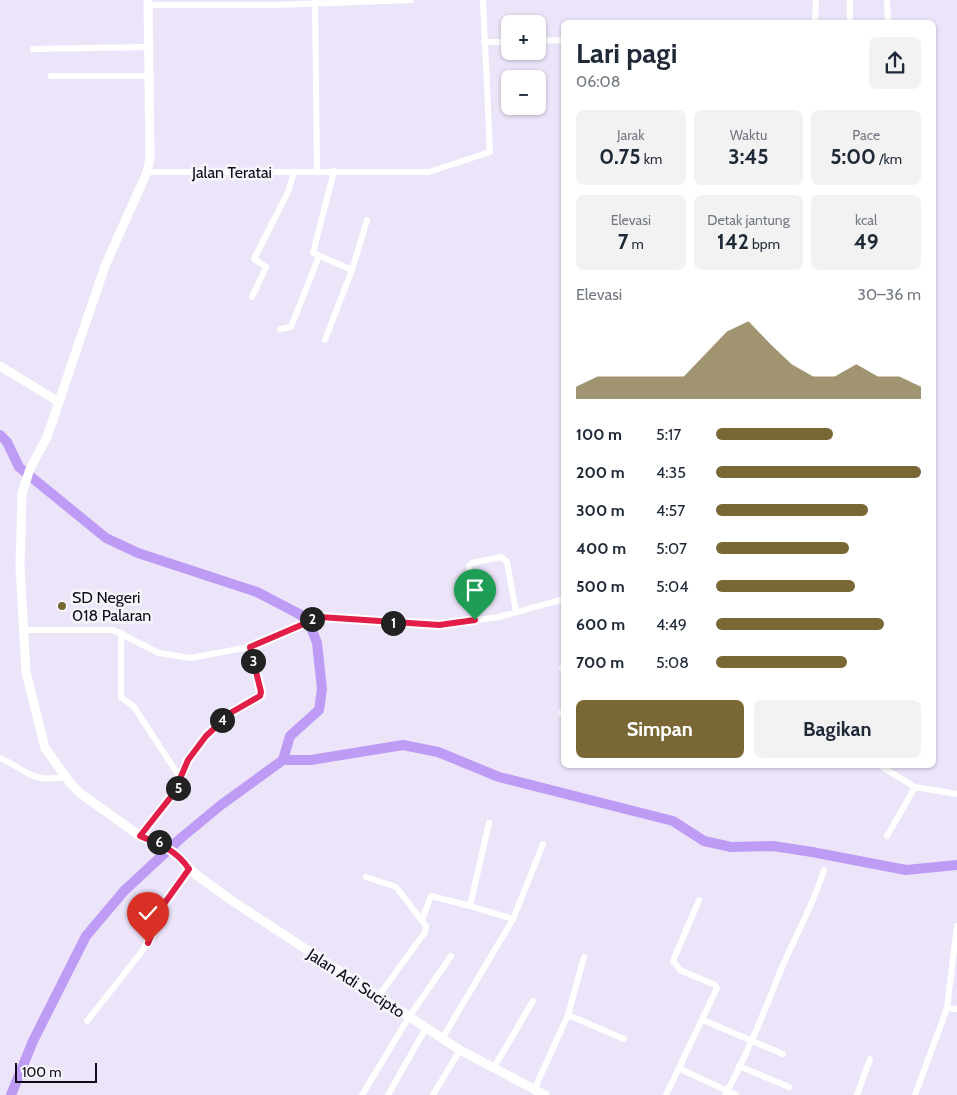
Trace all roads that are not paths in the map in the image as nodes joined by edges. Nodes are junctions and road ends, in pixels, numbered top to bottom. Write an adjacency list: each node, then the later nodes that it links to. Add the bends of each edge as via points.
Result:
1 (411, 0): 6 (street)
2 (483, 0): 14 (street)
3 (816, 0): 9 (street)
4 (850, 0): 10 (street)
5 (887, 0): 11 (street)
6 (315, 2): 8 (street); 20 (street)
7 (148, 3): 8 (street); 16 (street, Jalan Adi Sucipto)
8 (230, 3)
9 (815, 20)
10 (850, 20)
11 (888, 20)
12 (561, 40): 13 (street)
13 (546, 41)
14 (484, 42): 15 (street); 21 (street, Jalan Teratai, via 490,152 429,172)
15 (501, 42)
16 (147, 47): 17 (street); 19 (street, Jalan Adi Sucipto)
17 (33, 49)
18 (51, 76): 19 (street)
19 (147, 76): 22 (street, Jalan Adi Sucipto, via 150,158)
20 (317, 171): 21 (street, Jalan Teratai); 23 (street, Jalan Teratai)
21 (334, 171): 25 (street, via 313,251)
22 (147, 172): 23 (street, Jalan Teratai); 31 (street, Jalan Adi Sucipto, via 105,266)
23 (294, 172): 27 (street, via 288,192 254,259 266,267)
24 (367, 220): 26 (street)
25 (319, 256): 26 (street); 28 (street, via 290,328)
26 (352, 270): 29 (street)
27 (252, 298)
28 (280, 328)
29 (326, 340)
30 (0, 366): 31 (street)
31 (59, 402): 35 (street, Jalan Adi Sucipto, via 24,486 20,567)
32 (561, 600): 33 (street)
33 (516, 612): 34 (street); 34 (street, via 507,562 501,557 469,566)
34 (475, 620): 37 (street, via 439,625 326,616 313,618)
35 (24, 630): 36 (street, via 104,629); 40 (street, Jalan Adi Sucipto, via 26,672 42,739)
36 (121, 633): 37 (street, via 159,653 176,657 190,658); 41 (street, via 121,697 134,707)
37 (250, 647): 41 (street, via 260,696 232,712 206,736 188,760)
38 (0, 758): 40 (street, via 36,778)
39 (884, 768): 42 (street)
40 (65, 777): 45 (street, Jalan Adi Sucipto, via 80,793)
41 (181, 779): 45 (street)
42 (915, 787): 43 (street); 46 (street)
43 (957, 794)
44 (489, 823): 52 (street)
45 (140, 836): 48 (street, Jalan Adi Sucipto, via 164,845)
46 (887, 836)
47 (543, 844): 53 (street)
48 (189, 869): 58 (street, Jalan Adi Sucipto); 65 (street, via 164,904 143,950)
49 (824, 870): 69 (street)
50 (366, 877): 54 (street, via 396,887)
51 (699, 900): 64 (street, via 673,961 680,970 716,986)
52 (470, 906): 53 (street); 54 (street, via 431,896)
53 (513, 919): 67 (street)
54 (422, 920): 58 (street, via 425,932)
55 (957, 926): 60 (street)
56 (451, 956): 63 (street)
57 (584, 957): 62 (street)
58 (378, 997): 63 (street, Jalan Adi Sucipto)
59 (533, 1001): 74 (street)
60 (947, 1008): 61 (street); 86 (street)
61 (957, 1009)
62 (568, 1015): 68 (street); 77 (street)
63 (409, 1017): 66 (street, Jalan Adi Sucipto); 79 (street)
64 (703, 1020): 69 (street); 75 (street)
65 (87, 1021)
66 (426, 1028): 67 (street, Jalan Adi Sucipto); 80 (street)
67 (442, 1038): 70 (street, Jalan Adi Sucipto)
68 (624, 1039)
69 (752, 1040): 71 (street); 73 (street)
70 (460, 1050): 74 (street, Jalan Adi Sucipto); 81 (street)
71 (783, 1054)
72 (870, 1059): 85 (street)
73 (739, 1066): 76 (street); 78 (street)
74 (493, 1069): 77 (street, Jalan Adi Sucipto)
75 (680, 1069): 78 (street); 83 (street)
76 (789, 1087)
77 (534, 1090): 82 (street, Jalan Adi Sucipto)
78 (726, 1093): 84 (street)
79 (362, 1095)
80 (388, 1095)
81 (433, 1095)
82 (545, 1095)
83 (666, 1095)
84 (736, 1095)
85 (857, 1095)
86 (915, 1095)

